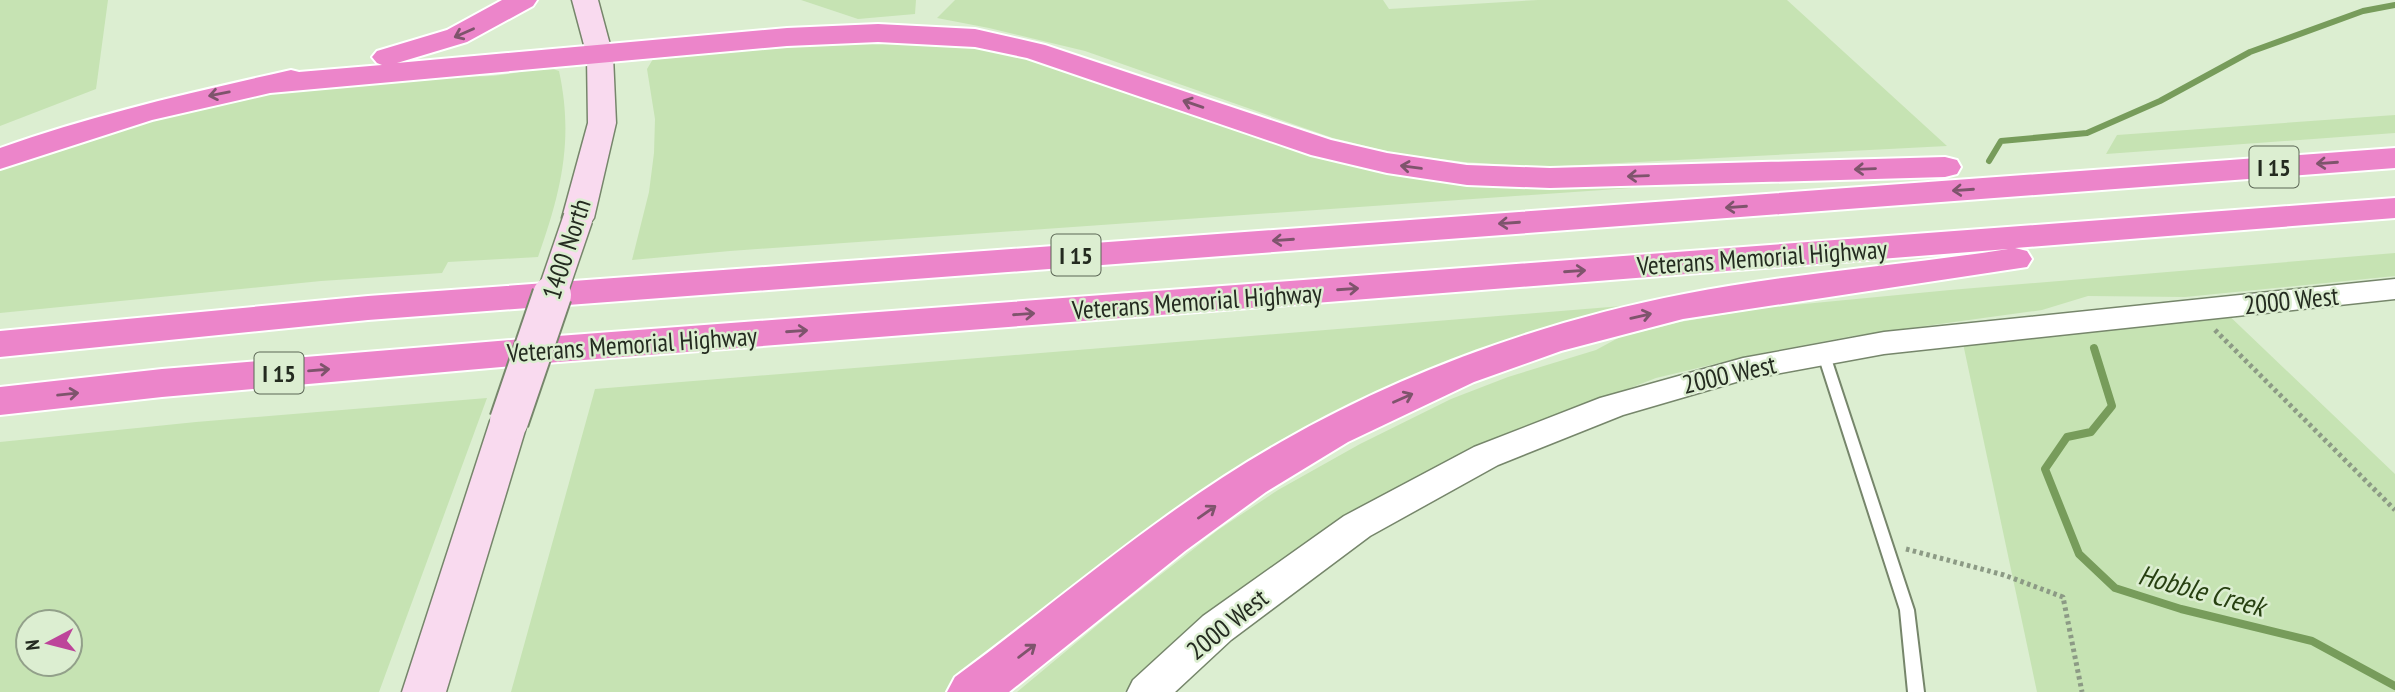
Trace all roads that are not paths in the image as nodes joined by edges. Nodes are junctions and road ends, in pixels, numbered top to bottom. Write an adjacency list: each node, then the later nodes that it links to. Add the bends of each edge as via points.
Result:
1 (523, 0): 4 (highway, one-way to 4, via 486,22 420,48)
2 (584, 0): 3 (main road, 1400 North)
3 (600, 56): 4 (highway); 7 (highway, one-way to 3, via 1979,166 1550,178 1467,175 1322,148 1047,54 975,38 878,33 787,37); 14 (main road, 1400 North, bridge, via 602,123 578,218)
4 (267, 84): 6 (highway, one-way to 6, via 145,112)
5 (2395, 158): 7 (highway, Veterans Memorial Highway / I 15, one-way to 7)
6 (0, 159)
7 (2154, 176): 11 (highway, Veterans Memorial Highway / I 15, one-way to 11, via 435,303)
8 (2395, 208): 9 (highway, Veterans Memorial Highway / I 15)
9 (2230, 220): 13 (highway, Veterans Memorial Highway / I 15, one-way to 9, via 558,349); 15 (highway, one-way to 9, via 1205,513 1294,454 1399,399 1481,365 1547,341 1737,296 1960,268)
10 (2395, 289): 12 (street, 2000 West)
11 (0, 344)
12 (1823, 352): 16 (street, 2000 West, via 1668,388 1486,456 1346,533 1217,628); 17 (lane, via 1907,610)
13 (0, 401)
14 (424, 692)
15 (972, 692)
16 (1147, 692)
17 (1916, 692)

